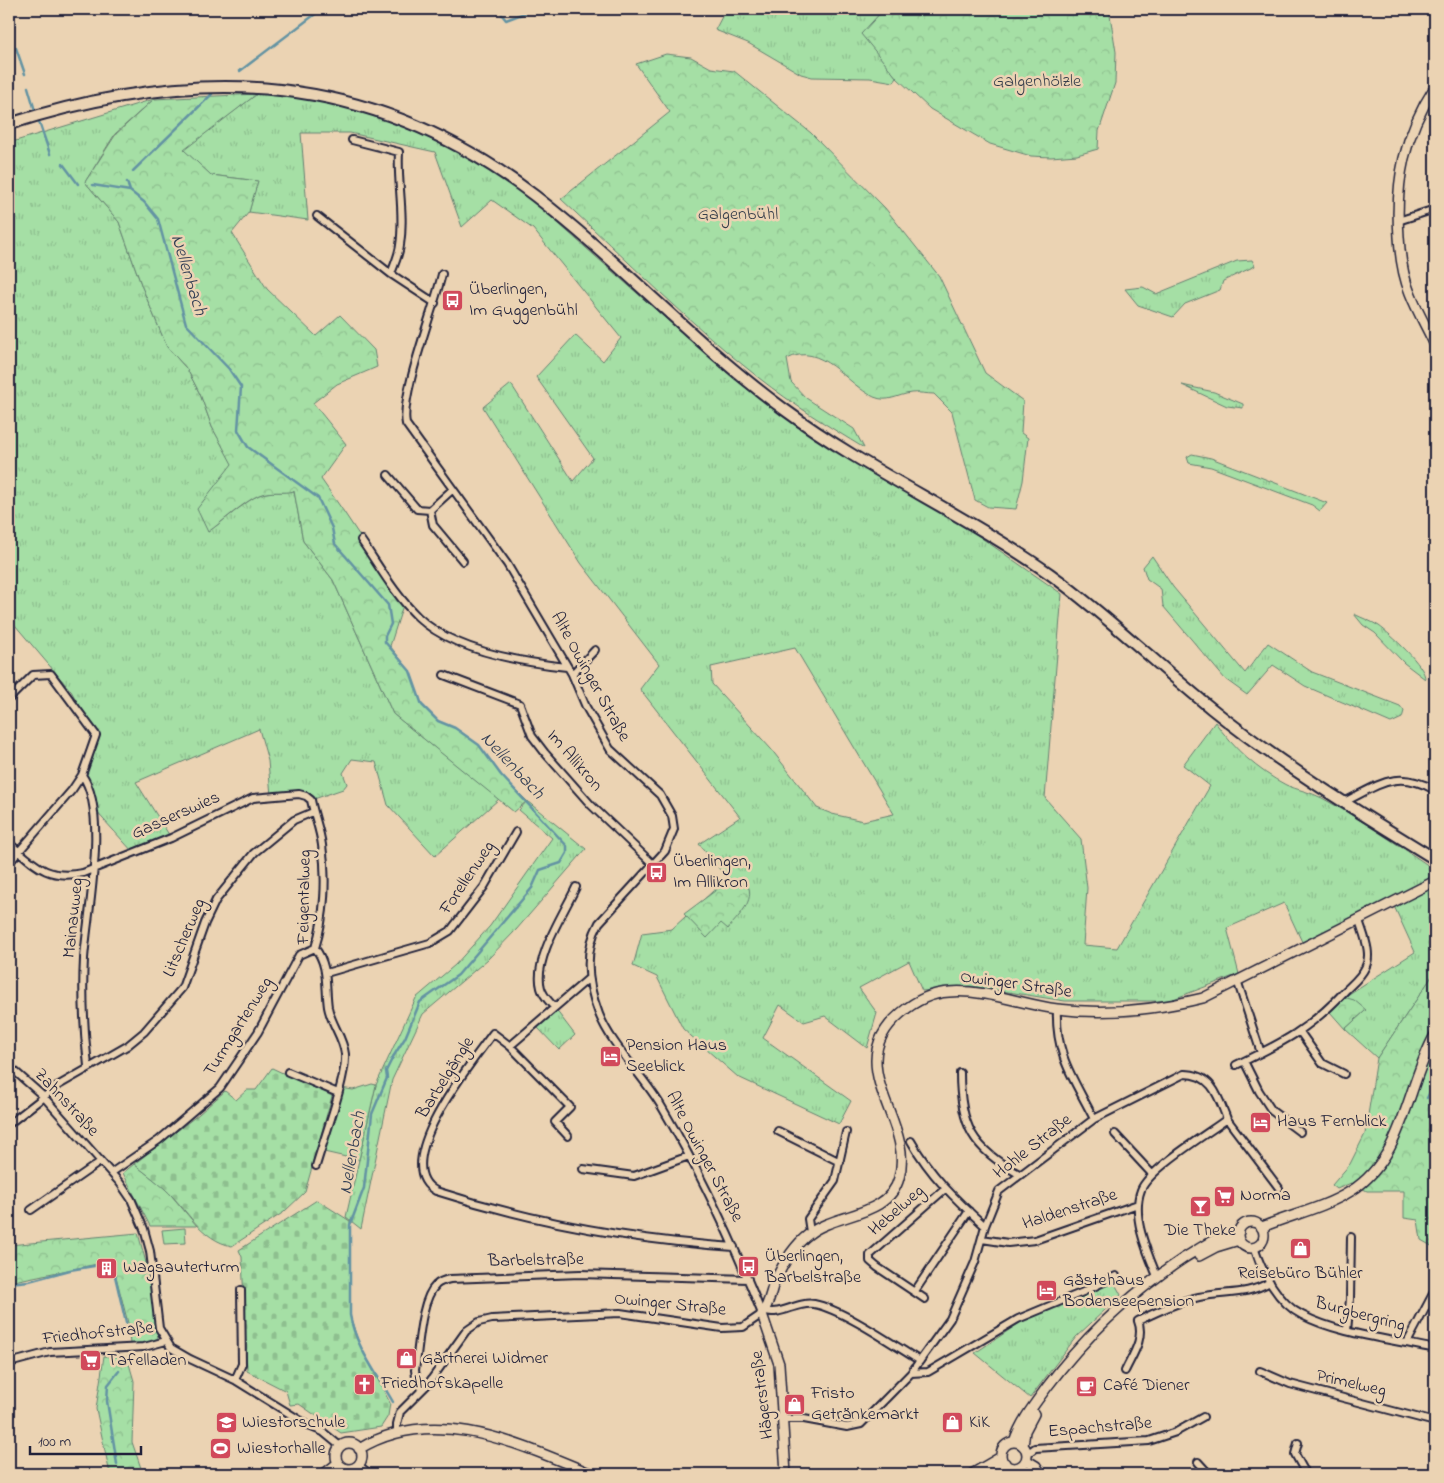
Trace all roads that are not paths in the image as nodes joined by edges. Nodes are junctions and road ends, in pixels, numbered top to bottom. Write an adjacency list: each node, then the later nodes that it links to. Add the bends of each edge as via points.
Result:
1 (1435, 87): 6 (street, via 1420,112 1404,154 1396,197)
2 (9, 124): 24 (main road, via 58,109 130,94 197,86 265,88 304,92 395,116 446,139 535,196 722,360 786,410 1047,573 1238,729)
3 (352, 140): 7 (street, via 399,152 402,226 400,246)
4 (1435, 209): 6 (street)
5 (317, 216): 7 (street)
6 (1398, 221): 10 (street, via 1400,251 1409,292)
7 (391, 274): 9 (street)
8 (442, 274): 9 (street, Alte Owinger Straße)
9 (435, 303): 12 (street, Alte Owinger Straße, via 404,414 412,434)
10 (1435, 345)
11 (388, 475): 13 (street, via 417,509)
12 (453, 489): 13 (street); 17 (street, Alte Owinger Straße, via 507,564)
13 (430, 510): 15 (street, via 433,525)
14 (361, 540): 17 (street, via 404,602 435,630 486,652)
15 (463, 561)
16 (595, 650): 18 (street)
17 (567, 667): 18 (street, Alte Owinger Straße)
18 (572, 674): 31 (street, Alte Owinger Straße, via 610,749 660,796 672,816 674,830)
19 (444, 675): 31 (street, Im Allikron, via 520,704 532,736 545,753 591,805)
20 (9, 699): 21 (street, via 33,675 51,674 96,736)
21 (82, 775): 28 (street); 32 (street, Mainauweg, via 89,784 94,809)
22 (1435, 790): 24 (street, via 1419,781 1394,778)
23 (311, 800): 25 (street, Feigentalweg); 32 (street, Gasserswies, via 299,794 253,798 172,838)
24 (1342, 803): 29 (main road)
25 (313, 812): 36 (street, Feigentalweg, via 322,845 324,873 321,929); 49 (street, Litscherweg, via 294,820 254,853 216,900 182,988 156,1020 127,1046)
26 (516, 832): 37 (street, Forellenweg, via 484,887 450,931 430,943)
27 (9, 843): 28 (street)
28 (19, 852): 30 (street); 32 (street, Gasserswies, via 42,871 54,875 69,875)
29 (1435, 859)
30 (9, 864)
31 (654, 865): 38 (street, Alte Owinger Straße, via 599,923 588,951)
32 (94, 868): 49 (street, Mainauweg, via 84,960 84,1030)
33 (1435, 881): 35 (street, Owinger Straße)
34 (576, 887): 40 (street, via 540,966 540,986)
35 (1359, 920): 39 (street, Owinger Straße); 42 (street, via 1368,953 1366,968 1330,1008)
36 (315, 948): 37 (street, Feigentalweg); 69 (street, Turmgartenweg, via 300,955 253,1040 220,1088 159,1140)
37 (326, 973): 53 (street, Feigentalweg, via 331,1018 344,1046)
38 (588, 978): 40 (street); 64 (street, Alte Owinger Straße, via 599,1015 662,1108)
39 (1237, 980): 41 (street, Owinger Straße, via 1203,998 1165,1007 1127,1011); 45 (street)
40 (554, 1007): 44 (street)
41 (1058, 1009): 55 (street, via 1056,1032 1062,1056); 79 (street, Owinger Straße, via 972,993 948,992 912,1004 893,1020 879,1041 875,1065 879,1086 901,1146 899,1180 892,1193 879,1204)
42 (1300, 1032): 45 (street); 52 (street, via 1322,1063)
43 (1435, 1035): 78 (street, via 1392,1144 1373,1173 1340,1197)
44 (510, 1046): 62 (street, via 570,1107 555,1122); 83 (street, Barbelgängle, via 493,1033 437,1116 421,1152 421,1173 428,1187 472,1203 550,1224 672,1243)
45 (1261, 1053): 46 (street)
46 (1244, 1061): 47 (street); 60 (street, via 1272,1110)
47 (1236, 1065)
48 (9, 1066): 54 (street, Zahnstraße)
49 (88, 1066): 54 (street, Litscherweg)
50 (288, 1072): 53 (street)
51 (960, 1073): 70 (street, via 960,1096 966,1124 994,1160)
52 (1344, 1074)
53 (338, 1093): 67 (street, Feigentalweg)
54 (43, 1096): 57 (street, Litscherweg); 65 (street, Zahnstraße)
55 (1094, 1119): 56 (street, Hohle Straße, via 1184,1074 1196,1074 1207,1079); 70 (street, Hohle Straße)
56 (1227, 1119): 71 (street); 72 (street, Hohle Straße)
57 (9, 1124)
58 (778, 1130): 66 (street)
59 (846, 1132): 66 (street)
60 (1300, 1132)
61 (1115, 1134): 71 (street)
62 (568, 1136)
63 (911, 1141): 73 (street, Hebelweg)
64 (689, 1156): 68 (street, via 634,1176); 83 (street, Alte Owinger Straße)
65 (100, 1162): 69 (street, Zahnstraße); 75 (street, Zahnstraße)
66 (840, 1162): 79 (street, via 835,1181 808,1219)
67 (316, 1166)
68 (583, 1169)
69 (111, 1173): 95 (street, Zahnstraße, via 131,1199 144,1229 154,1276 159,1328)
70 (1019, 1174): 77 (street, Hohle Straße, via 999,1191)
71 (1152, 1174): 74 (street, via 1141,1189)
72 (1279, 1188)
73 (945, 1189): 76 (street, Hebelweg); 91 (street, Hebelweg, via 870,1255 870,1261 877,1267)
74 (1138, 1204): 82 (street, Haldenstraße, via 1035,1240 1008,1243); 86 (street, via 1141,1232)
75 (31, 1210)
76 (969, 1211): 77 (street, Hebelweg); 91 (street)
77 (985, 1226): 82 (street, Hohle Straße)
78 (1262, 1227): 80 (street, via 1251,1222 1243,1225); 84 (street, via 1263,1240)
79 (810, 1232): 93 (street, Owinger Straße, via 783,1265)
80 (1239, 1236): 84 (street, via 1246,1246); 86 (street, via 1207,1244); 113 (street, via 1182,1266 1118,1313 1079,1354 1037,1409 1025,1431)
81 (1351, 1237): 94 (street)
82 (982, 1239): 98 (street, Hohle Straße, via 950,1319)
83 (734, 1247): 87 (street, Alte Owinger Straße)
84 (1254, 1248): 88 (street, Burgbergring)
85 (1116, 1276): 102 (street, via 1018,1319 928,1372)
86 (1157, 1276): 109 (street, via 1087,1338 1022,1421)
87 (748, 1279): 93 (street, Alte Owinger Straße); 104 (street, Barbelstraße, via 580,1274 450,1278 437,1284 425,1304 416,1370)
88 (1270, 1282): 94 (street, Burgbergring, via 1290,1307 1302,1315); 100 (street, via 1256,1290 1200,1296 1167,1306 1138,1321 1142,1330)
89 (241, 1290): 103 (street, via 242,1364)
90 (1435, 1290): 96 (street)
91 (916, 1291): 92 (street, Hebelweg)
92 (925, 1299)
93 (764, 1313): 98 (street, via 813,1304 831,1310); 104 (street, Owinger Straße, via 743,1327 722,1328 620,1313 492,1318 466,1331); 106 (street, Hägerstraße, via 779,1364)
94 (1346, 1331): 96 (street, Burgbergring)
95 (166, 1341): 99 (street, Friedhofstraße, via 144,1347 50,1352); 103 (street, Friedhofstraße, via 190,1360)
96 (1407, 1343): 97 (street, Burgbergring)
97 (1435, 1350)
98 (920, 1361): 102 (street, Hohle Straße)
99 (9, 1363)
100 (1125, 1371)
101 (1260, 1371): 107 (street, Primelweg, via 1290,1384)
102 (911, 1373): 106 (street, Hohle Straße, via 855,1427)
103 (235, 1380): 111 (street, Friedhofstraße, via 323,1432)
104 (423, 1390): 108 (street, Owinger Straße, via 400,1412)
105 (1203, 1417): 113 (street, Espachstraße, via 1176,1432 1149,1441 1035,1448)
106 (784, 1419): 121 (street, Hägerstraße)
107 (1435, 1422)
108 (397, 1432): 112 (street); 120 (street, via 423,1428 473,1432 510,1442)
109 (1014, 1442): 113 (street); 114 (street, via 1004,1447)
110 (1298, 1443): 126 (street, via 1295,1454)
111 (340, 1446): 112 (street, via 350,1444); 116 (street, via 336,1455)
112 (359, 1449): 117 (street)
113 (1025, 1454): 114 (street, via 1018,1467); 124 (street)
114 (1003, 1460): 122 (street); 123 (street)
115 (1198, 1462): 125 (street)
116 (338, 1463): 117 (street, via 347,1469); 118 (street)
117 (358, 1465): 119 (street)
118 (324, 1474)
119 (370, 1474)
120 (592, 1474)
121 (786, 1474)
122 (972, 1474)
123 (988, 1474)
124 (1042, 1474)
125 (1208, 1474)
126 (1306, 1474)

